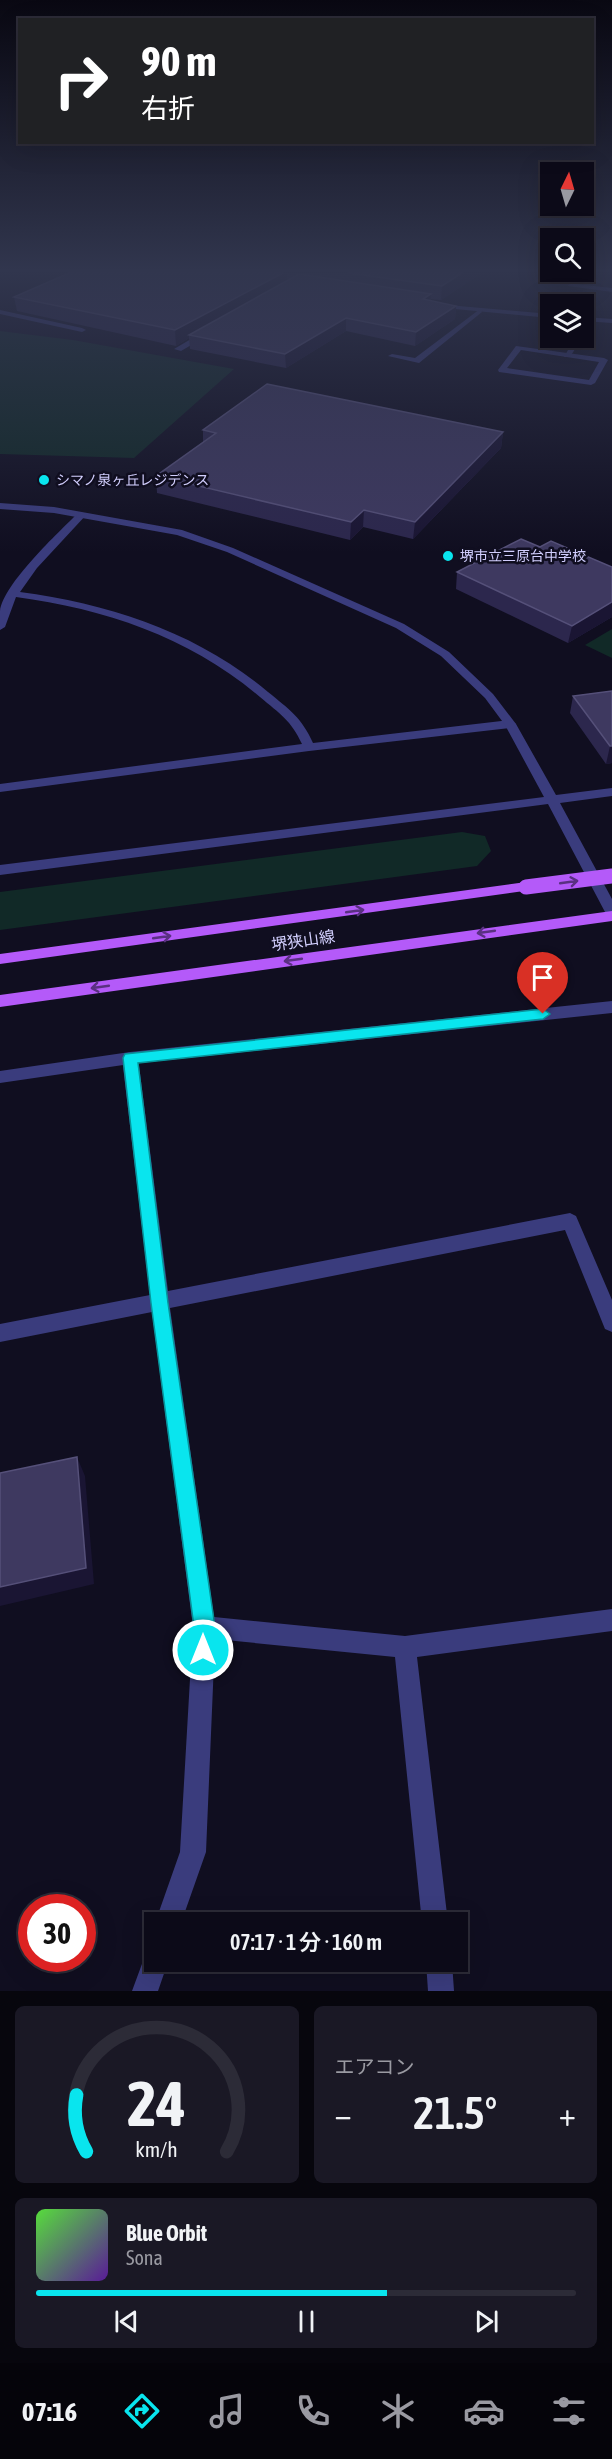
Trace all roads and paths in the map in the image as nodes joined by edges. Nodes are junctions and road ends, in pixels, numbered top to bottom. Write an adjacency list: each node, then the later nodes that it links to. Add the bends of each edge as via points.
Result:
1 (505, 366): 2 (street, via 502,370 591,383)
2 (601, 366)
3 (0, 506): 4 (street)
4 (82, 514): 5 (street, via 39,558); 7 (street, via 179,532 230,550 400,626 445,654 489,696)
5 (14, 594): 6 (street); 8 (street, via 54,598 139,622 205,651 283,709 298,723)
6 (0, 627)
7 (510, 724): 8 (street); 11 (street)
8 (309, 747): 9 (street)
9 (0, 788)
10 (612, 792): 11 (street)
11 (552, 799): 12 (street); 14 (street)
12 (0, 870)
13 (612, 876): 15 (main road, 堺狭山線, one-way to 13, bridge)
14 (612, 914): 16 (main road, 堺狭山線, one-way to 16)
15 (0, 959)
16 (0, 1002)
17 (612, 1006): 18 (street)
18 (130, 1058): 19 (street); 20 (street)
19 (0, 1077)
20 (160, 1303): 21 (street, via 570,1221); 22 (street); 24 (street)
21 (612, 1323)
22 (0, 1333)
23 (612, 1620): 25 (street)
24 (204, 1627): 25 (street); 26 (street, via 193,1852)
25 (405, 1647): 27 (street)
26 (172, 1912)
27 (434, 1912)
28 (152, 1972): 30 (street)
29 (440, 1972): 31 (street)
30 (145, 1991)
31 (441, 1991)

